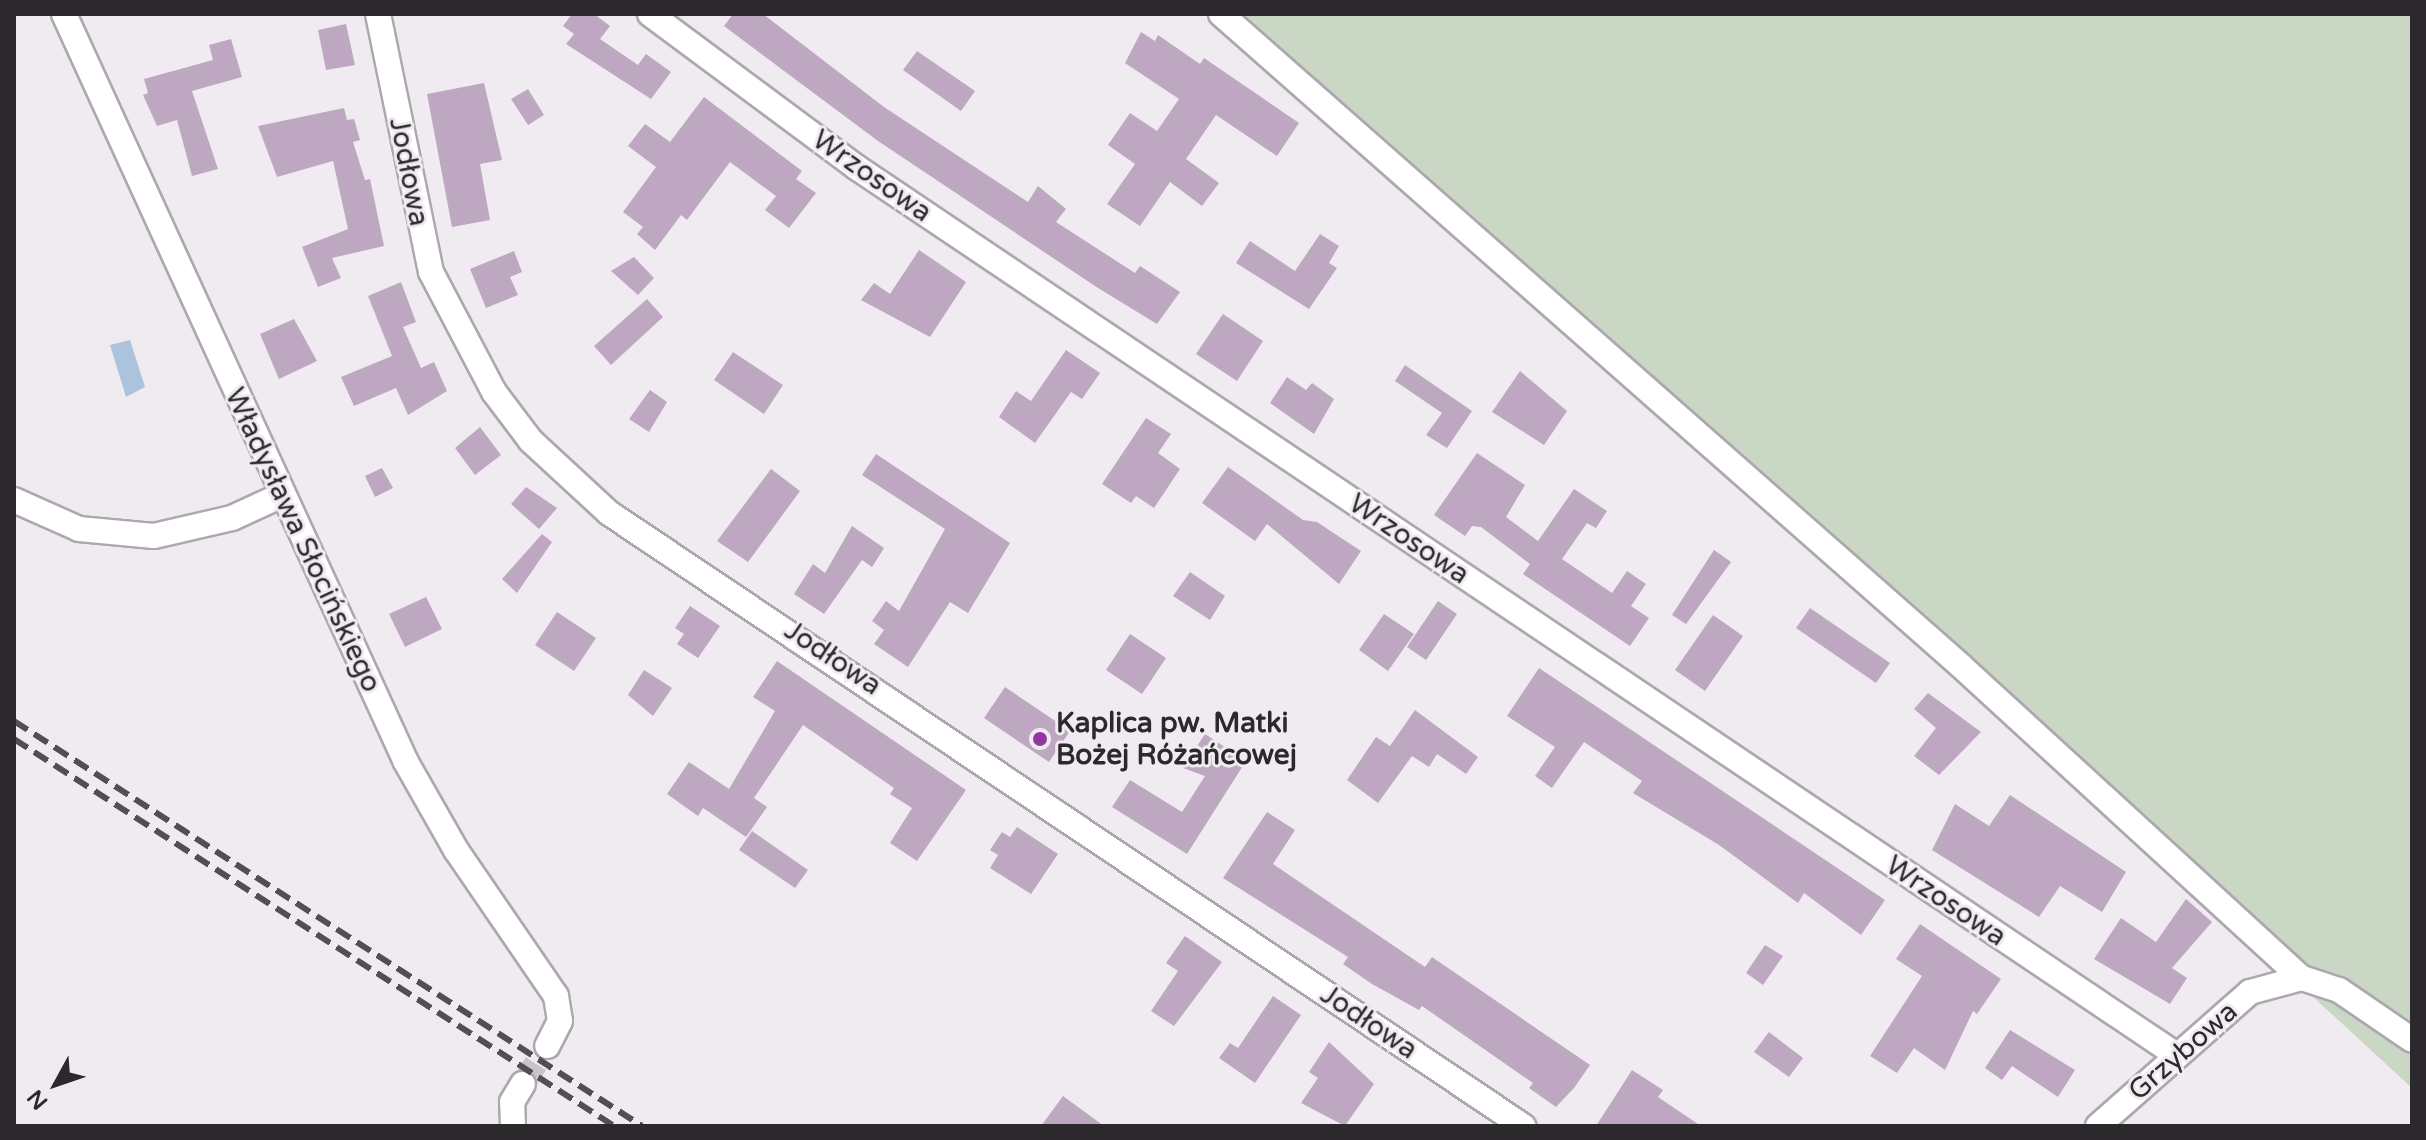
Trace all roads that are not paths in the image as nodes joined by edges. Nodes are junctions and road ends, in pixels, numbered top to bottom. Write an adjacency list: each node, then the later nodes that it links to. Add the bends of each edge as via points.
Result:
1 (64, 14): 5 (street, Władysława Słocińskiego)
2 (378, 14): 13 (street, Jodłowa, via 431,272 494,392 531,441 609,513 725,585)
3 (650, 14): 10 (street, Wrzosowa, via 856,167)
4 (1221, 14): 7 (street, via 1961,666)
5 (282, 495): 6 (street, via 232,518 154,536 79,529); 9 (street, Władysława Słocińskiego, via 428,802 556,996 560,1021)
6 (14, 500)
7 (2302, 978): 8 (street, via 2339,990); 10 (street, Grzybowa, via 2250,992)
8 (2412, 1040)
9 (547, 1046)
10 (2175, 1054): 14 (street, Grzybowa)
11 (523, 1084): 12 (street, via 512,1102)
12 (513, 1126)
13 (1523, 1126)
14 (2098, 1126)

